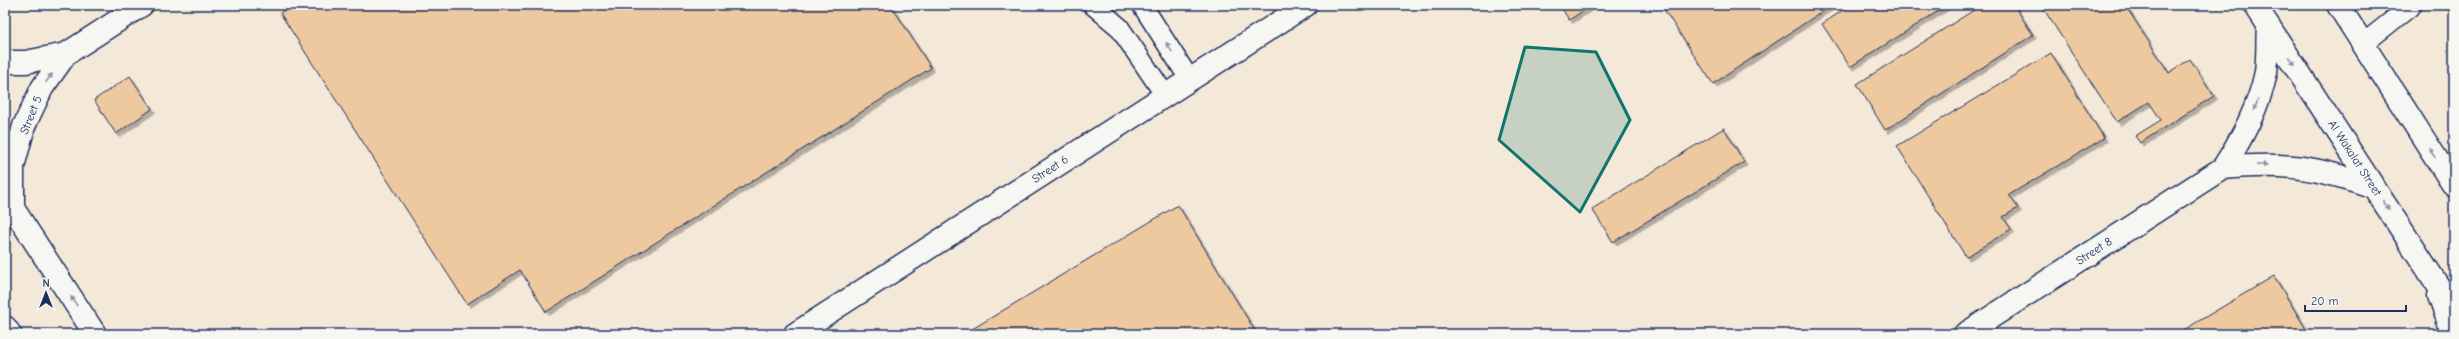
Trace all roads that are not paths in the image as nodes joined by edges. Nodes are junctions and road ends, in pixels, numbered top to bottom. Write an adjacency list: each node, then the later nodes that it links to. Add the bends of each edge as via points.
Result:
1 (142, 5): 10 (street, Street 5)
2 (1093, 5): 13 (lane, via 1119,28)
3 (1142, 5): 12 (lane, one-way to 3)
4 (1306, 5): 12 (street, Street 6)
5 (2255, 5): 8 (street, Al Wakalat Street)
6 (2338, 5): 9 (street)
7 (2412, 5): 9 (lane)
8 (2268, 25): 14 (street, Street 8, one-way to 14, via 2266,71 2256,106 2242,138); 16 (street, Al Wakalat Street, one-way to 16)
9 (2363, 44): 15 (street, one-way to 9)
10 (66, 54): 11 (street, Street 5, via 26,62); 17 (street, Street 5, one-way to 10, via 13,167 24,126 42,88)
11 (5, 62)
12 (1190, 80): 13 (street, Street 6)
13 (1165, 95): 23 (street, Street 6)
14 (2223, 168): 16 (street, Street 8, one-way to 16, via 2261,164 2297,166 2334,173); 24 (street, Street 8)
15 (2454, 186)
16 (2374, 187): 18 (street, Al Wakalat Street, one-way to 18)
17 (9, 202): 22 (street, one-way to 17)
18 (2432, 277): 19 (street, Al Wakalat Street); 25 (street)
19 (2454, 310)
20 (5, 327): 21 (street)
21 (10, 334)
22 (95, 334)
23 (795, 334)
24 (1965, 334)
25 (2453, 334)

